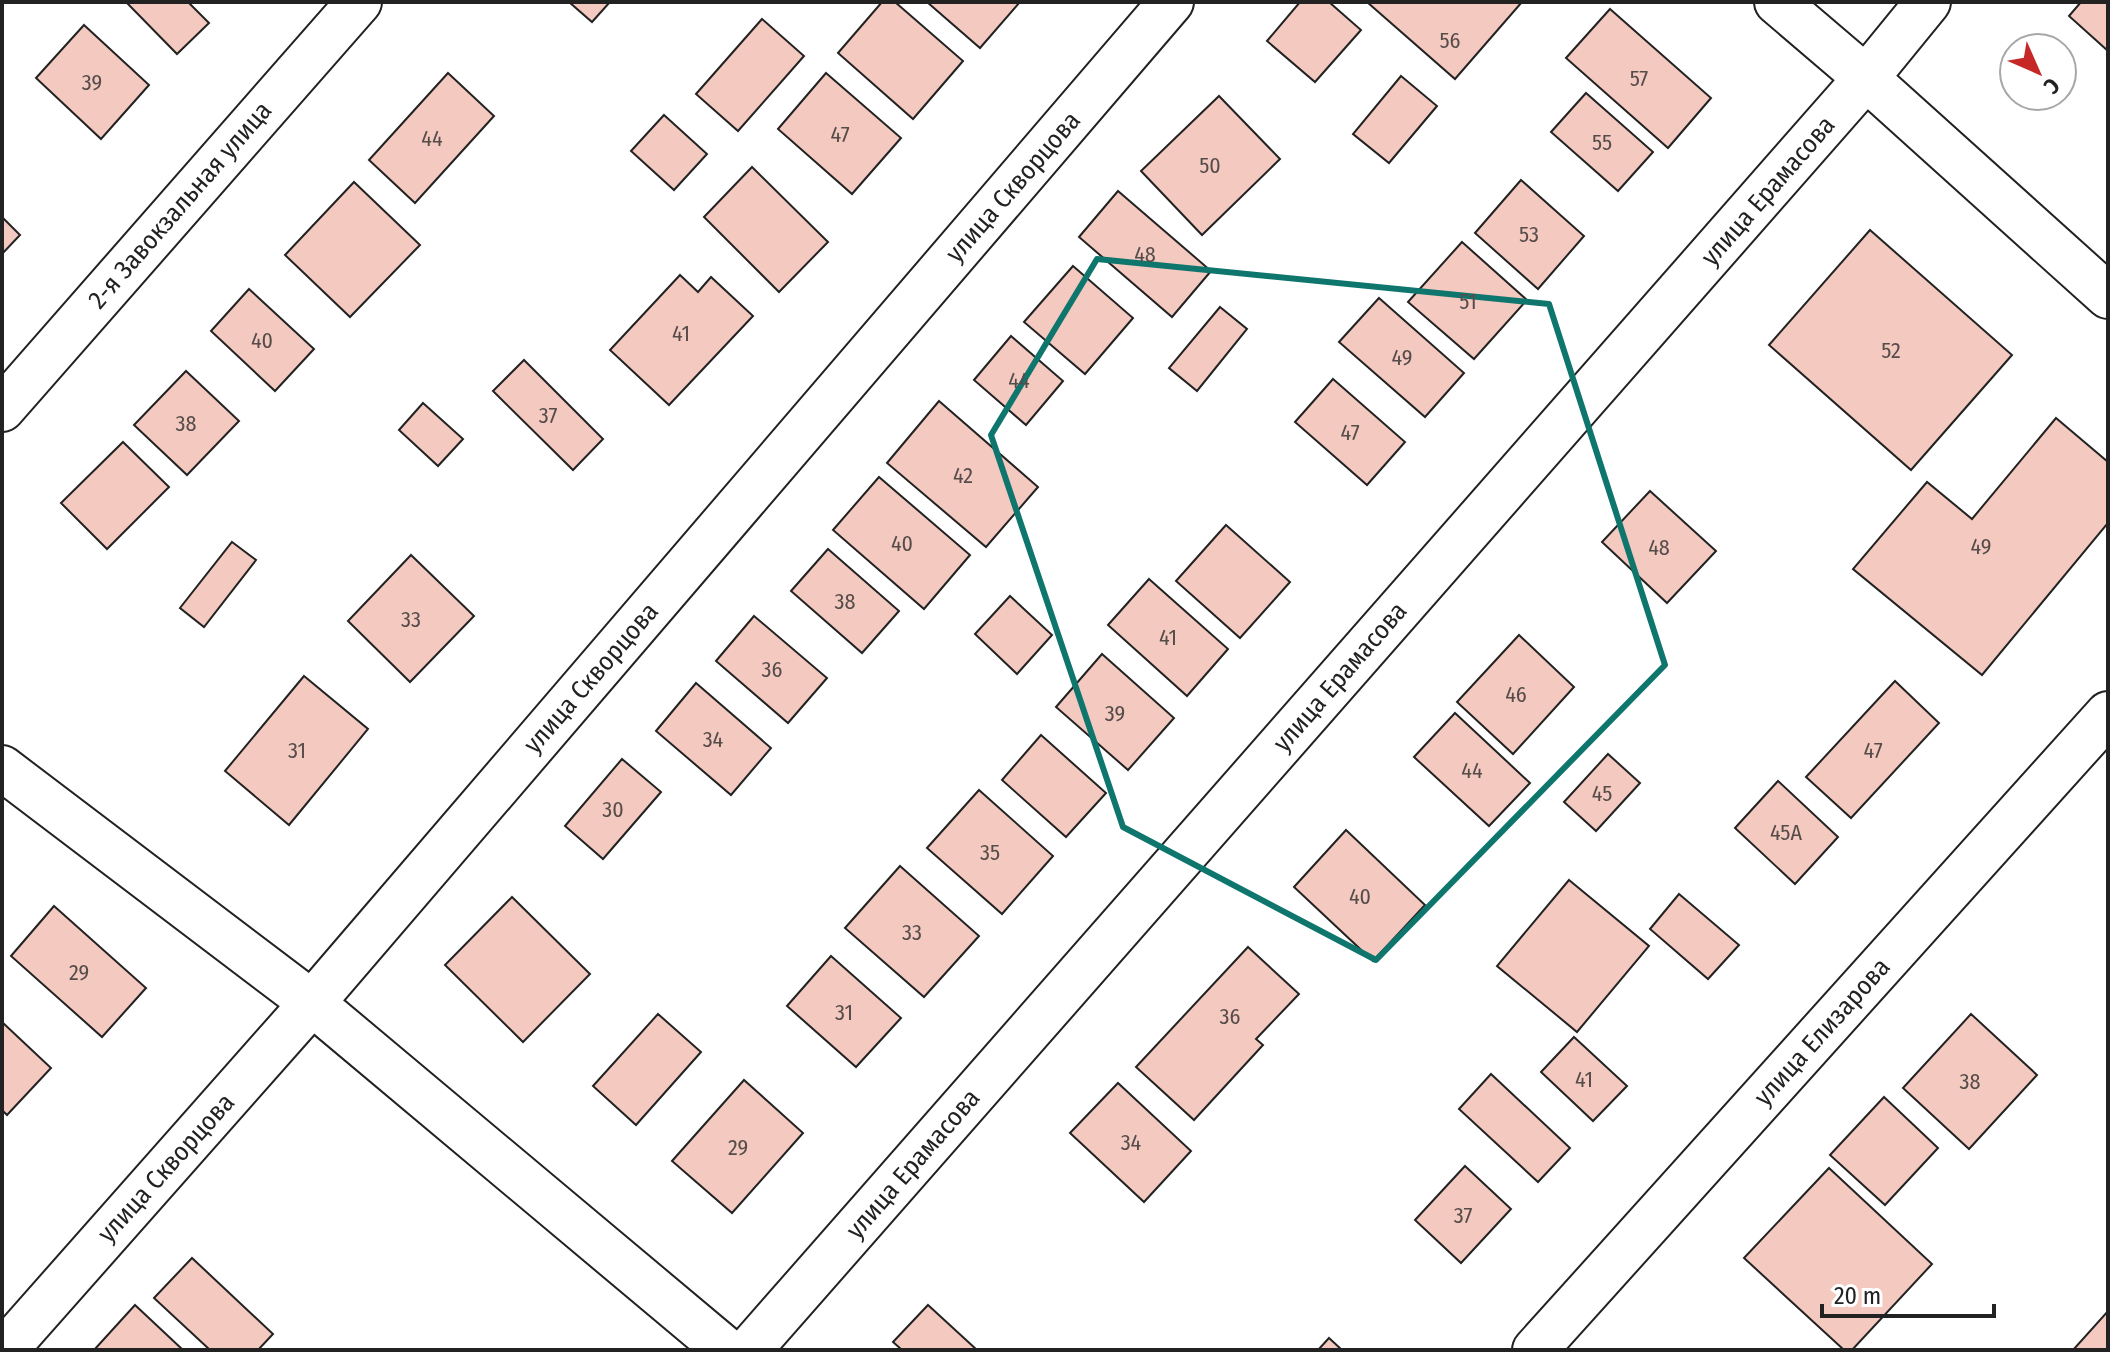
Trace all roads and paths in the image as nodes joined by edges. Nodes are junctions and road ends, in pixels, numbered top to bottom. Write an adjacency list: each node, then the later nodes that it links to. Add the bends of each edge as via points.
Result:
1 (359, 2): 7 (street, 2-я Завокзальная улица)
2 (1171, 2): 10 (street, улица Скворцова)
3 (1777, 2): 5 (street)
4 (1928, 2): 5 (street, улица Ерамасова)
5 (1866, 78): 6 (street); 13 (street, улица Ерамасова)
6 (2108, 296)
7 (2, 409)
8 (2108, 714): 14 (street, улица Елизарова)
9 (2, 768): 10 (street)
10 (312, 1003): 11 (street, улица Скворцова); 12 (street)
11 (5, 1350)
12 (726, 1350)
13 (749, 1350)
14 (1535, 1350)

